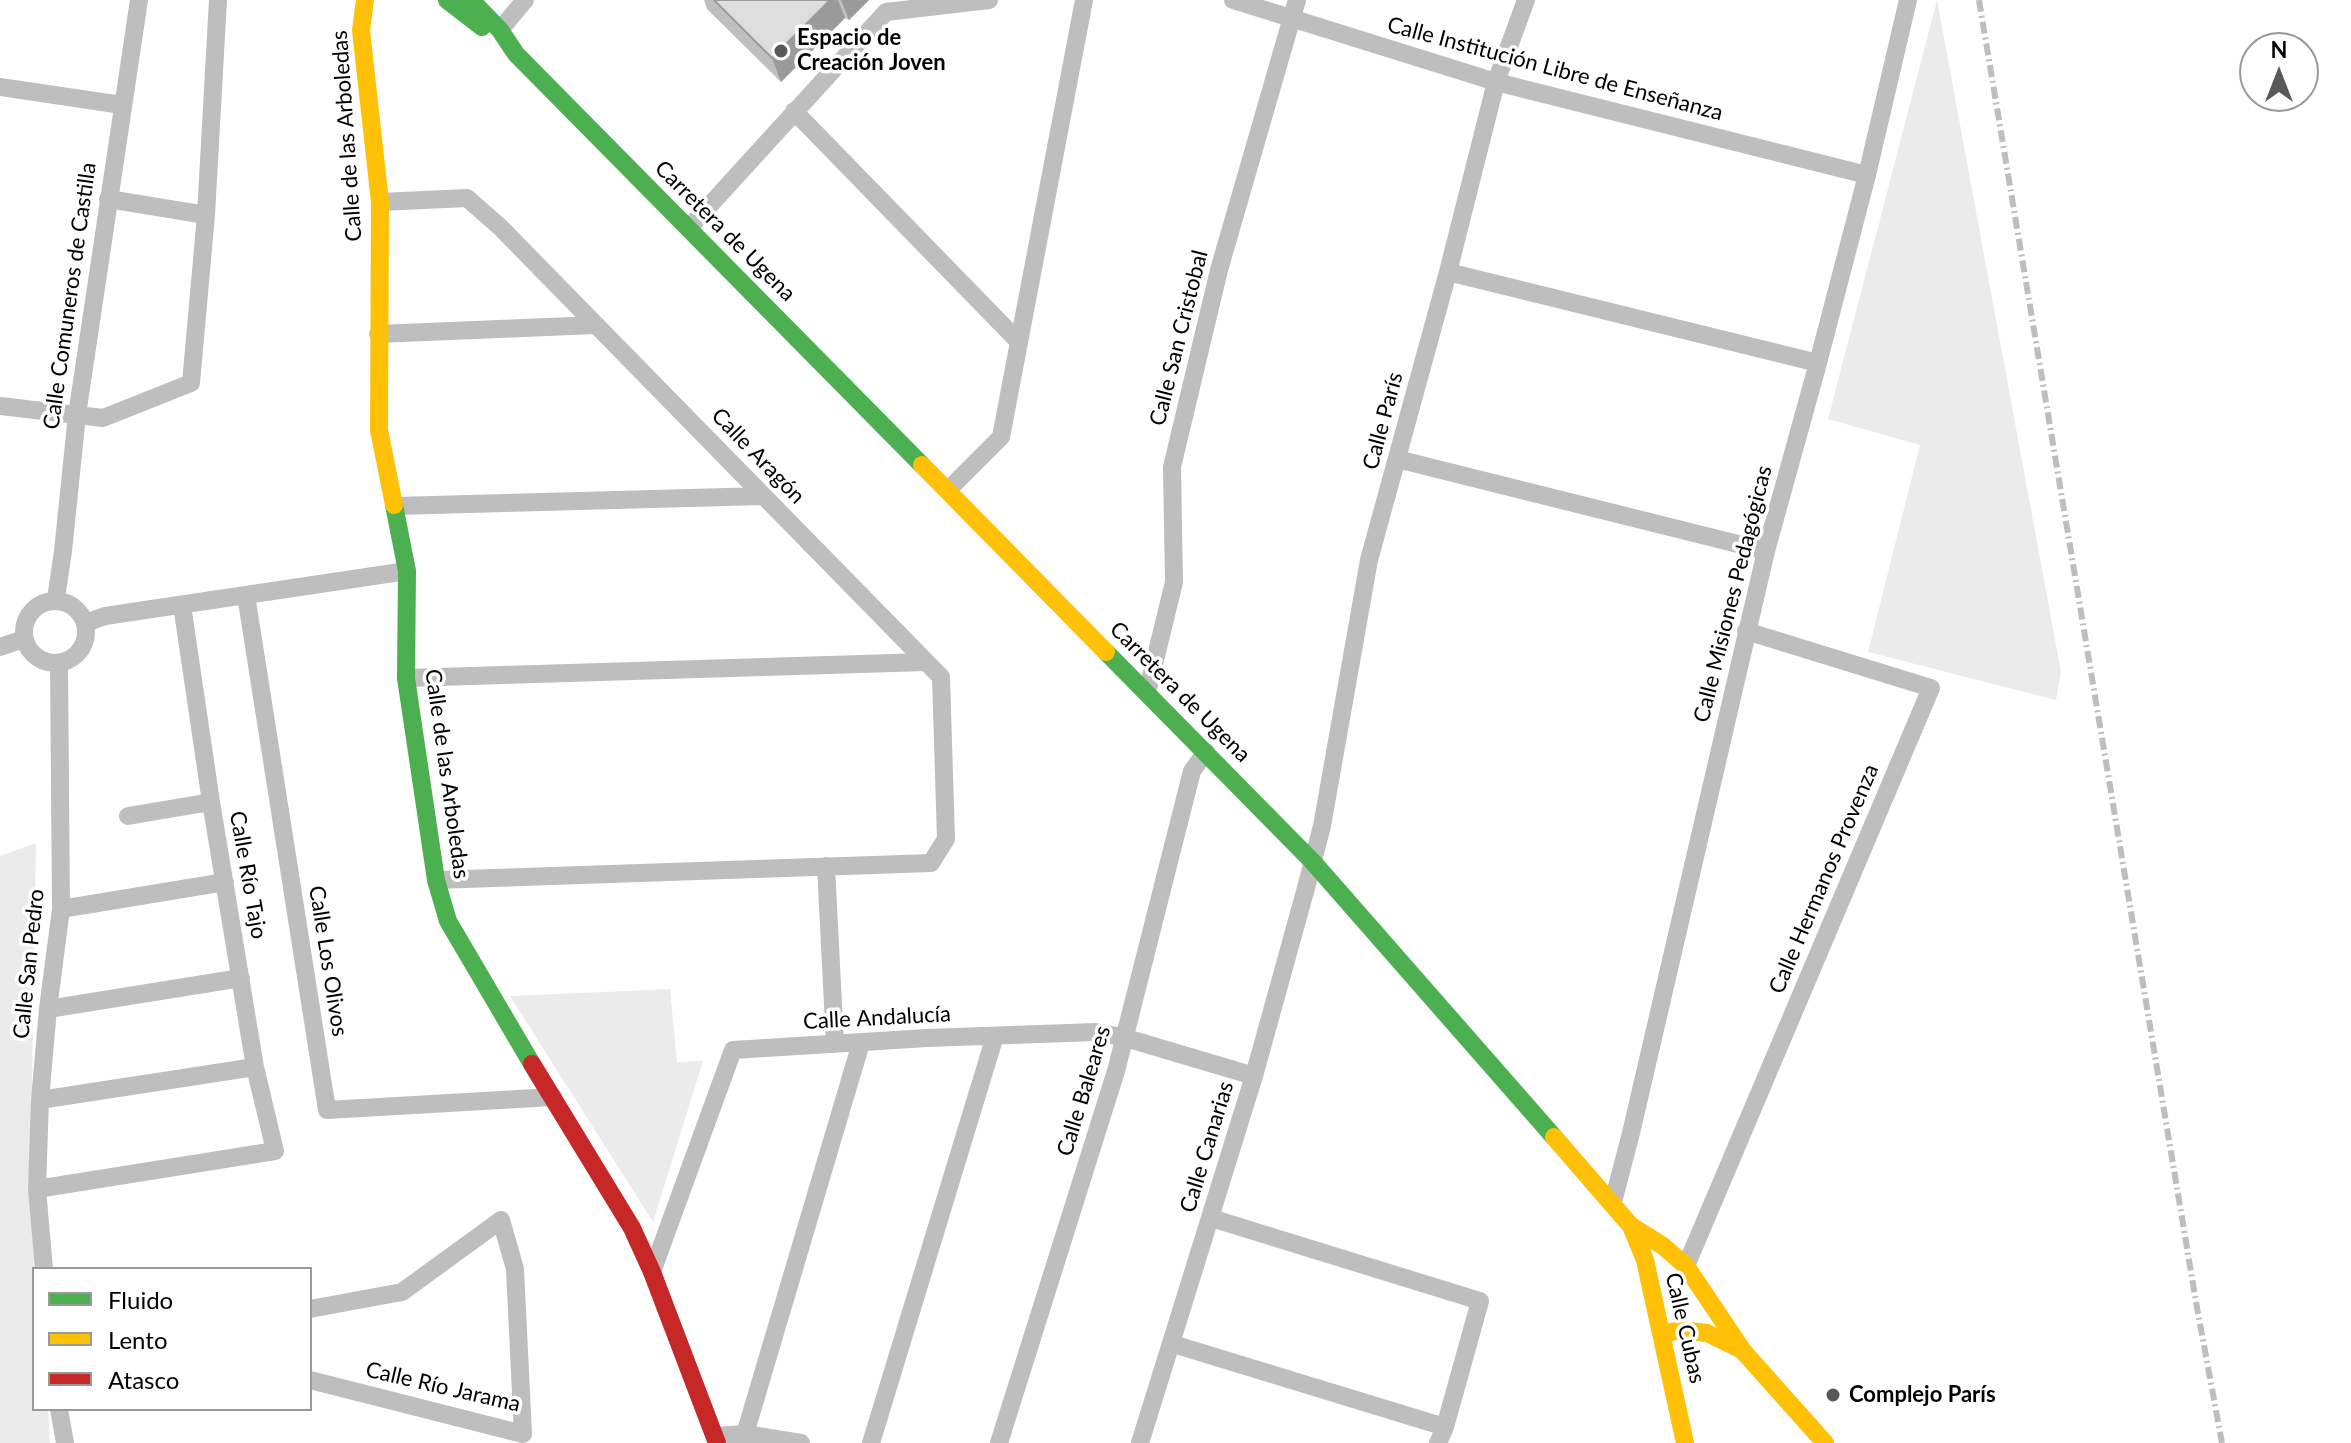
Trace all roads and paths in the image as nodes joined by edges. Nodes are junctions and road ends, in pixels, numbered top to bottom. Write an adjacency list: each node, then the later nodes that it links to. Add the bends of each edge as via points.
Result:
1 (139, 0): 18 (street, Calle Comuneros de Castilla)
2 (218, 0): 23 (street)
3 (365, 0): 22 (main road, Calle de las Arboledas, via 361,30)
4 (447, 0): 15 (main road)
5 (471, 0): 14 (main road, Carretera de Ugena)
6 (525, 0): 14 (street)
7 (989, 0): 19 (street, via 886,12)
8 (1084, 0): 28 (street)
9 (1233, 0): 13 (street, Calle Institución Libre de Enseñanza)
10 (1297, 0): 13 (street, Calle San Cristobal)
11 (1526, 0): 16 (street, Calle París)
12 (1908, 0): 20 (street, Calle Misiones Pedagógicas)
13 (1291, 19): 16 (street, Calle Institución Libre de Enseñanza); 48 (street, Calle San Cristobal, via 1219,270 1172,467 1174,582)
14 (500, 30): 15 (main road, Carretera de Ugena)
15 (516, 54): 24 (main road, Carretera de Ugena)
16 (1496, 82): 20 (street, Calle Institución Libre de Enseñanza); 25 (street, Calle París)
17 (0, 87): 18 (street)
18 (122, 105): 21 (street, Calle Comuneros de Castilla)
19 (794, 111): 24 (street); 28 (street)
20 (1867, 175): 29 (street, Calle Misiones Pedagógicas)
21 (108, 199): 23 (street); 31 (street, Calle Comuneros de Castilla)
22 (380, 202): 26 (street, Calle Aragón, via 467,198); 27 (main road, Calle de las Arboledas)
23 (206, 215): 31 (street, via 191,383 103,418)
24 (689, 228): 33 (main road, Carretera de Ugena)
25 (1448, 272): 29 (street); 32 (street, Calle París)
26 (596, 325): 27 (street); 34 (street, Calle Aragón)
27 (378, 334): 35 (main road, Calle de las Arboledas, via 379,430)
28 (1018, 341): 33 (street, via 1001,437)
29 (1818, 363): 36 (street, Calle Misiones Pedagógicas)
30 (0, 406): 31 (street)
31 (77, 415): 39 (street, Calle Comuneros de Castilla)
32 (1397, 459): 36 (street); 52 (street, Calle París, via 1369,560)
33 (948, 490): 48 (main road, Carretera de Ugena)
34 (763, 496): 35 (street); 45 (street, Calle Aragón)
35 (395, 506): 37 (main road, Calle de las Arboledas)
36 (1766, 551): 42 (street, Calle Misiones Pedagógicas)
37 (407, 571): 38 (street); 47 (main road, Calle de las Arboledas)
38 (246, 595): 40 (street); 65 (street, Calle Los Olivos, via 327,1110)
39 (56, 599): 41 (street, via 75,607); 43 (street, via 31,612)
40 (182, 605): 41 (street); 50 (street, Calle Río Tajo)
41 (86, 623): 46 (street, via 78,653)
42 (1746, 631): 68 (street, Calle Misiones Pedagógicas); 71 (street, Calle Hermanos Provenza, via 1931,688)
43 (24, 639): 44 (street); 46 (street, via 41,660)
44 (0, 647)
45 (926, 662): 47 (street); 53 (street, Calle Aragón, via 941,677 946,839 931,863)
46 (59, 663): 56 (street, Calle San Pedro)
47 (406, 678): 54 (main road, Calle de las Arboledas)
48 (1147, 693): 49 (main road, Carretera de Ugena)
49 (1206, 752): 52 (main road, Carretera de Ugena); 60 (street, Calle Baleares, via 1192,771)
50 (211, 802): 51 (street); 55 (street, Calle Río Tajo)
51 (128, 816)
52 (1313, 862): 64 (street, Calle Canarias); 68 (main road, Carretera de Ugena)
53 (826, 866): 54 (street); 62 (street)
54 (436, 880): 65 (main road, Calle de las Arboledas, via 448,921)
55 (225, 882): 56 (street); 57 (street, Calle Río Tajo)
56 (61, 909): 58 (street, Calle San Pedro)
57 (241, 978): 58 (street); 63 (street, Calle Río Tajo)
58 (48, 1009): 66 (street, Calle San Pedro)
59 (995, 1036): 60 (street, Calle Andalucía, via 1096,1032); 61 (street, Calle Andalucía); 85 (street)
60 (1126, 1038): 64 (street, Calle Andalucía); 86 (street, Calle Baleares)
61 (861, 1043): 62 (street, Calle Andalucía); 80 (street)
62 (835, 1044): 73 (street, Calle Andalucía, via 733,1050)
63 (255, 1067): 66 (street); 67 (street, Calle Río Tajo, via 275,1151)
64 (1254, 1076): 69 (street, Calle Canarias)
65 (553, 1097): 73 (main road, Calle de las Arboledas, via 632,1228)
66 (40, 1100): 67 (street, Calle San Pedro)
67 (37, 1189): 72 (street, Calle San Pedro)
68 (1613, 1202): 70 (main road, Carretera de Ugena)
69 (1211, 1218): 76 (street, Calle Canarias); 81 (street, via 1480,1301)
70 (1631, 1226): 71 (main road, Carretera de Ugena); 75 (main road, Calle Cubas)
71 (1686, 1266): 77 (main road, Carretera de Ugena)
72 (44, 1267)
73 (652, 1272): 82 (main road, Calle de las Arboledas)
74 (312, 1309): 78 (street, Calle Río Jarama, via 402,1292 501,1220 515,1269 523,1434)
75 (1663, 1334): 77 (main road, via 1707,1333); 88 (main road, Calle Cubas)
76 (1173, 1344): 81 (street); 87 (street, Calle Canarias)
77 (1743, 1351): 89 (main road, Carretera de Ugena)
78 (312, 1381)
79 (59, 1411): 83 (street)
80 (745, 1434): 82 (street); 84 (street)
81 (1442, 1435)
82 (716, 1440)
83 (65, 1443)
84 (801, 1443)
85 (871, 1443)
86 (999, 1443)
87 (1140, 1443)
88 (1685, 1443)
89 (1825, 1443)

